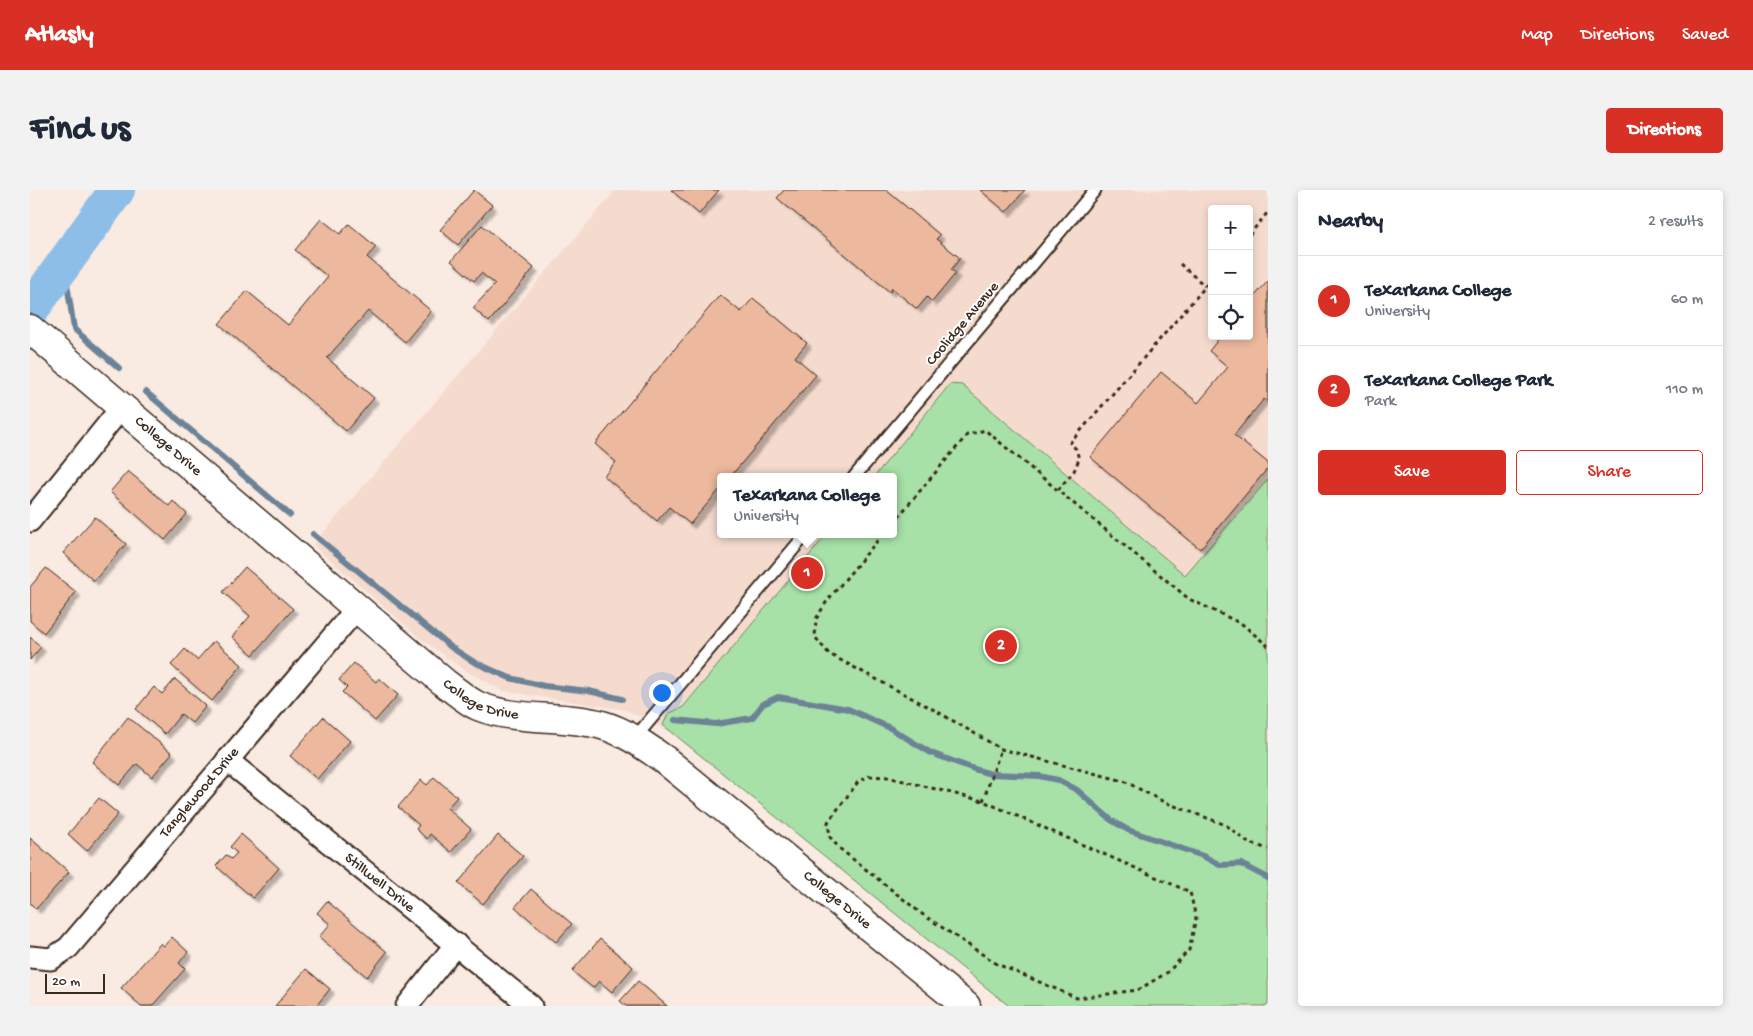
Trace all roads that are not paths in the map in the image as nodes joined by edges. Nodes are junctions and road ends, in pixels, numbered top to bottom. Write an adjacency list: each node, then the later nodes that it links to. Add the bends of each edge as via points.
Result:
1 (1095, 190): 4 (lane, Coolidge Avenue)
2 (30, 329): 3 (street, College Drive)
3 (121, 408): 5 (street); 7 (street, College Drive)
4 (857, 473)
5 (30, 521)
6 (803, 538): 8 (lane)
7 (358, 607): 8 (street, College Drive, via 446,684 476,705 509,715 580,720); 9 (street, Tanglewood Drive)
8 (634, 739): 14 (street, College Drive, via 665,760)
9 (227, 760): 10 (street, Stillwell Drive); 11 (street, Tanglewood Drive, via 68,948 51,959)
10 (456, 944): 12 (street); 13 (street, Stillwell Drive)
11 (30, 956)
12 (406, 1006)
13 (531, 1006)
14 (966, 1006)

